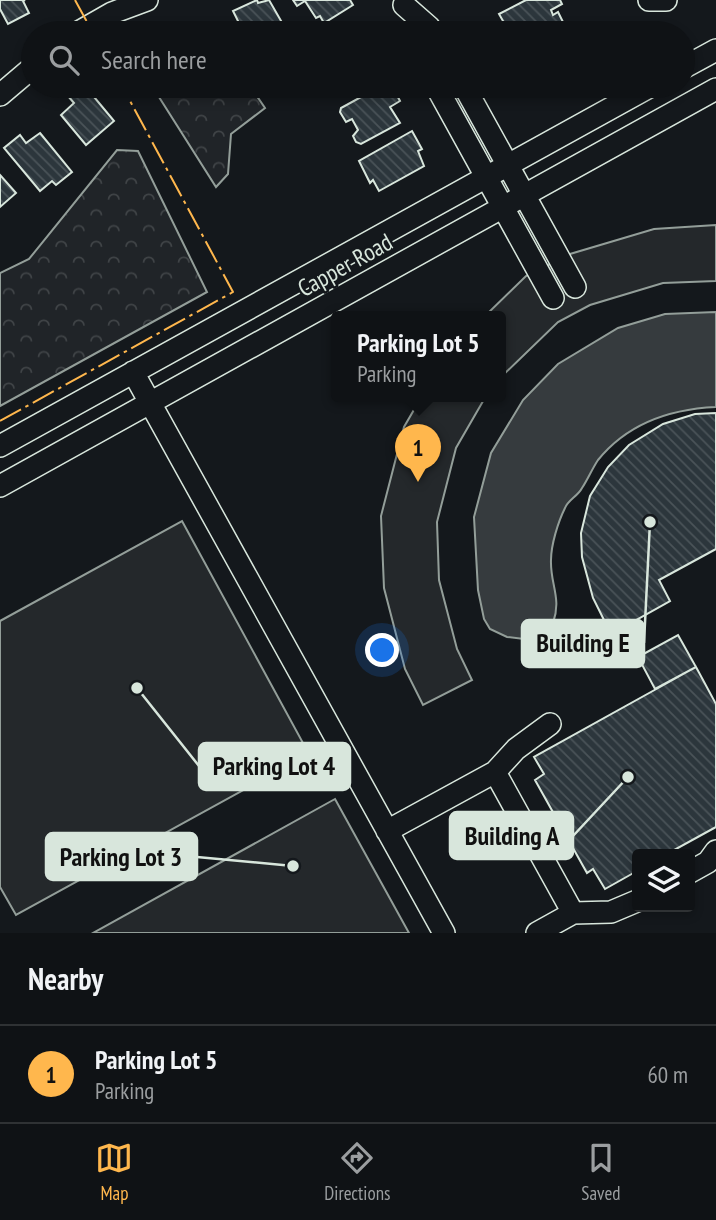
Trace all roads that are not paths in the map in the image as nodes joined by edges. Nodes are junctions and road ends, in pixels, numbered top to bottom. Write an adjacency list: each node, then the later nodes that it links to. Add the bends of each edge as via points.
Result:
1 (147, 0): 5 (street)
2 (649, 0): 3 (street)
3 (666, 0)
4 (403, 2): 6 (street); 7 (street)
5 (99, 21)
6 (408, 21)
7 (423, 21)
8 (716, 50): 9 (street)
9 (695, 61)
10 (21, 77): 12 (street)
11 (716, 89): 20 (street, Capper Road)
12 (0, 95)
13 (442, 98): 17 (street)
14 (456, 98): 17 (street)
15 (470, 98): 18 (street)
16 (629, 98): 18 (street, Capper Road)
17 (446, 106): 19 (street)
18 (508, 165): 19 (street, Capper Road); 20 (street)
19 (486, 177): 21 (street); 24 (street, Capper Road)
20 (526, 195): 21 (street, Capper Road); 22 (street)
21 (502, 208): 23 (street); 25 (street, Capper Road)
22 (575, 287)
23 (553, 298)
24 (133, 372): 25 (street); 26 (street, Capper Road)
25 (150, 403): 27 (street, Capper Road); 30 (street)
26 (0, 446)
27 (0, 486)
28 (550, 724): 29 (street, via 516,749)
29 (495, 772): 30 (street); 34 (street)
30 (387, 831): 35 (street)
31 (716, 851): 32 (street)
32 (695, 869)
33 (632, 903): 34 (street, via 611,912)
34 (573, 913): 36 (street)
35 (444, 933)
36 (537, 933)

